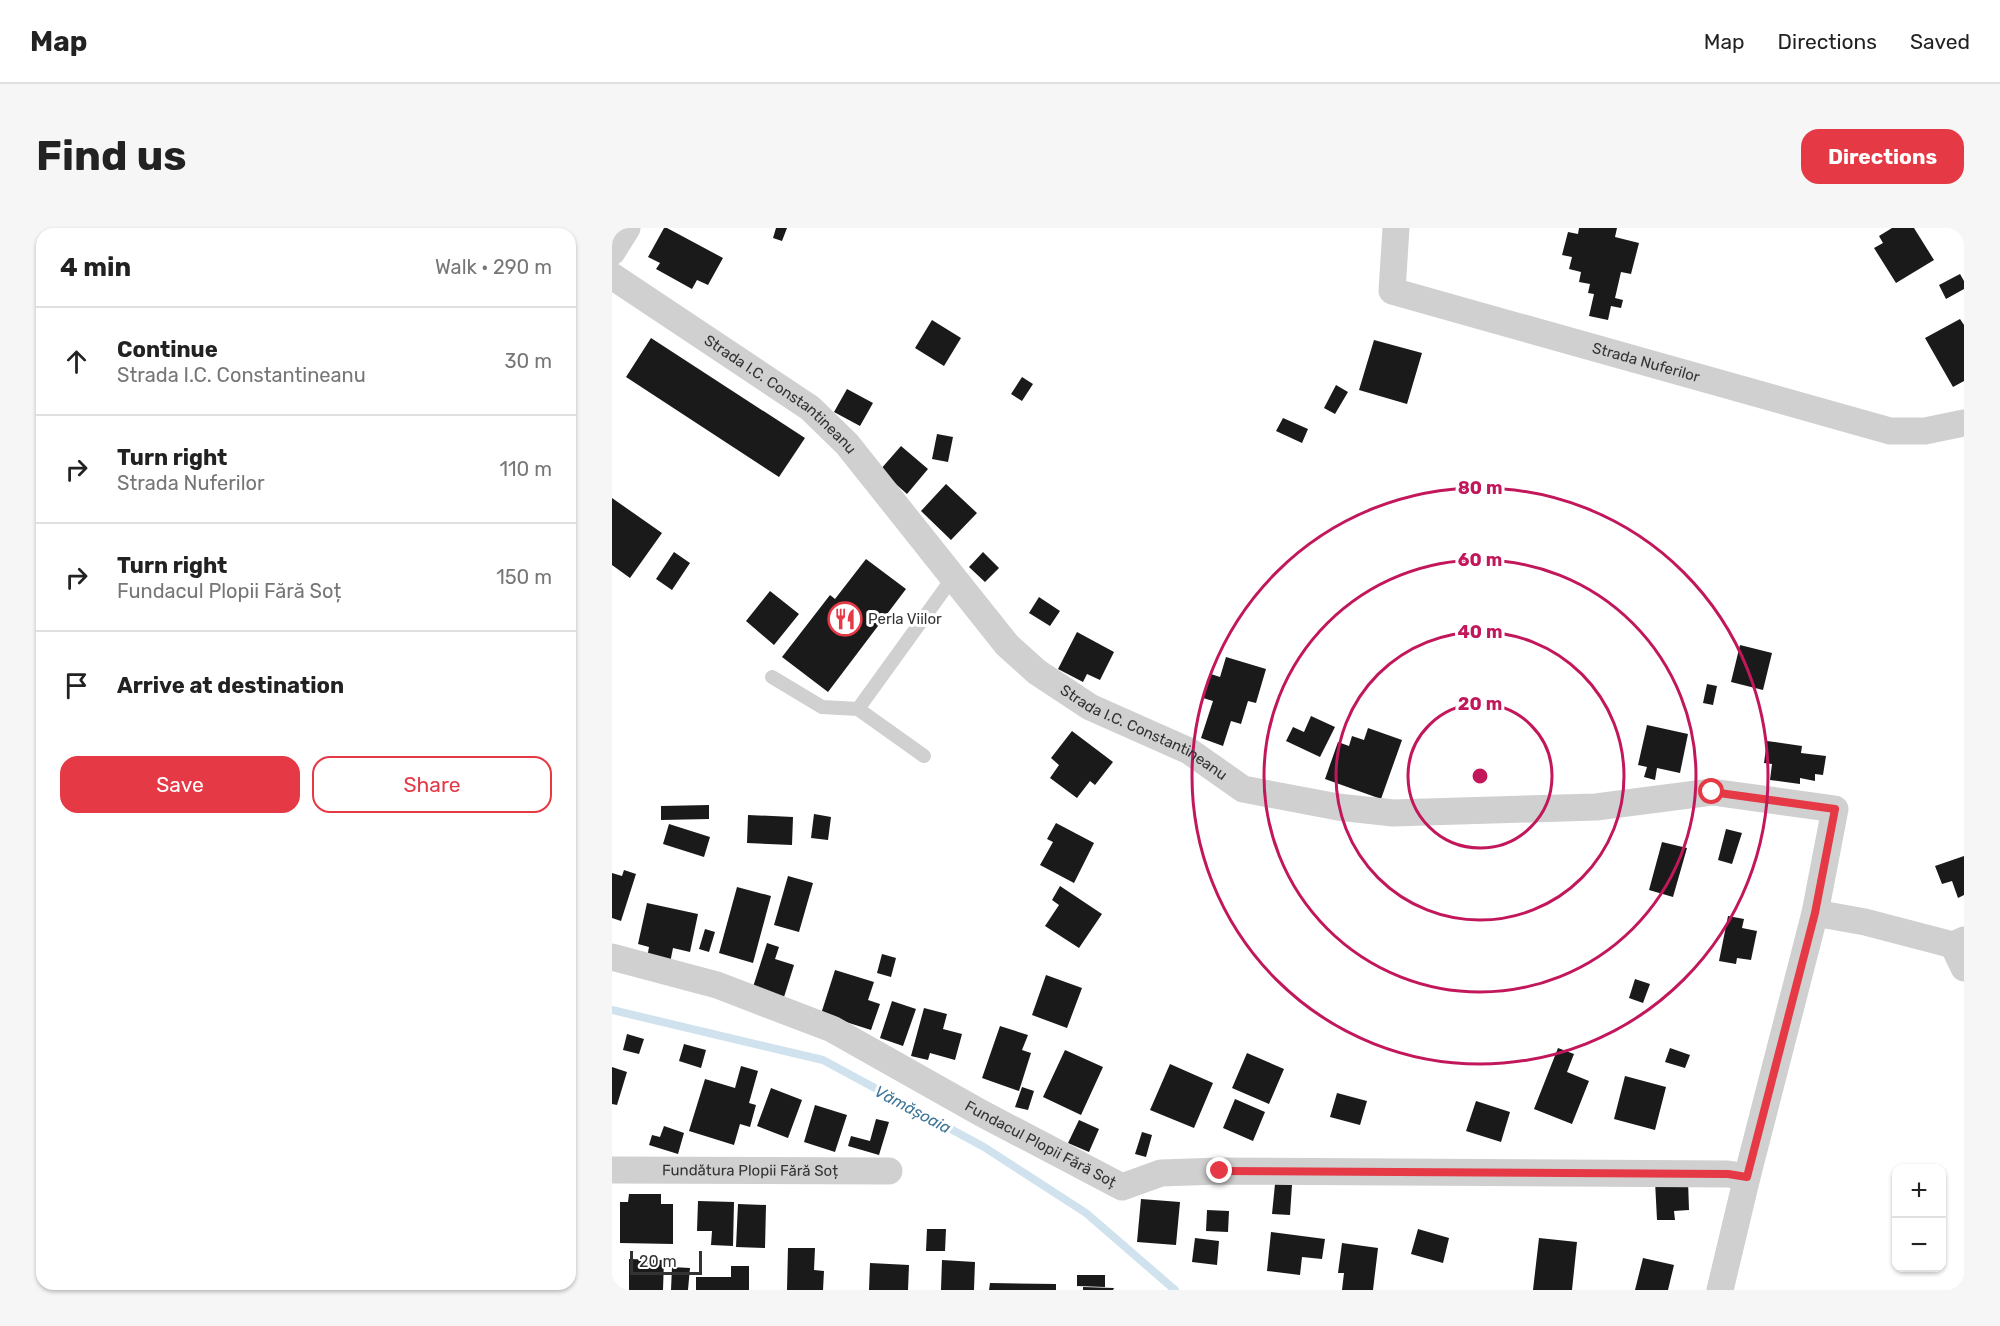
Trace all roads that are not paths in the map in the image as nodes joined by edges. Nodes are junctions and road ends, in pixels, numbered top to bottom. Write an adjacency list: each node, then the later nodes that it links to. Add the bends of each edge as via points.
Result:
1 (627, 228): 3 (street)
2 (1396, 228): 5 (street, Strada Nuferilor, via 1392,291 1890,431)
3 (612, 252)
4 (612, 276): 6 (street, Strada I.C. Constantineanu, via 810,408 847,444)
5 (1964, 423)
6 (954, 576): 8 (lane); 10 (street, Strada I.C. Constantineanu, via 1007,645 1037,672 1090,707 1189,751 1243,789 1393,813 1596,807 1712,792 1835,809)
7 (772, 677): 8 (lane, via 822,707)
8 (858, 709): 9 (lane)
9 (924, 756)
10 (1815, 913): 11 (street, via 1865,922); 15 (street)
11 (1960, 951)
12 (612, 957): 15 (street, Fundacul Plopii Fără Soț, via 717,986 832,1029 1122,1187 1161,1173 1220,1171)
13 (612, 1170): 14 (street, Fundătura Plopii Fără Soț)
14 (889, 1171)
15 (1747, 1177): 16 (street)
16 (1720, 1290)

